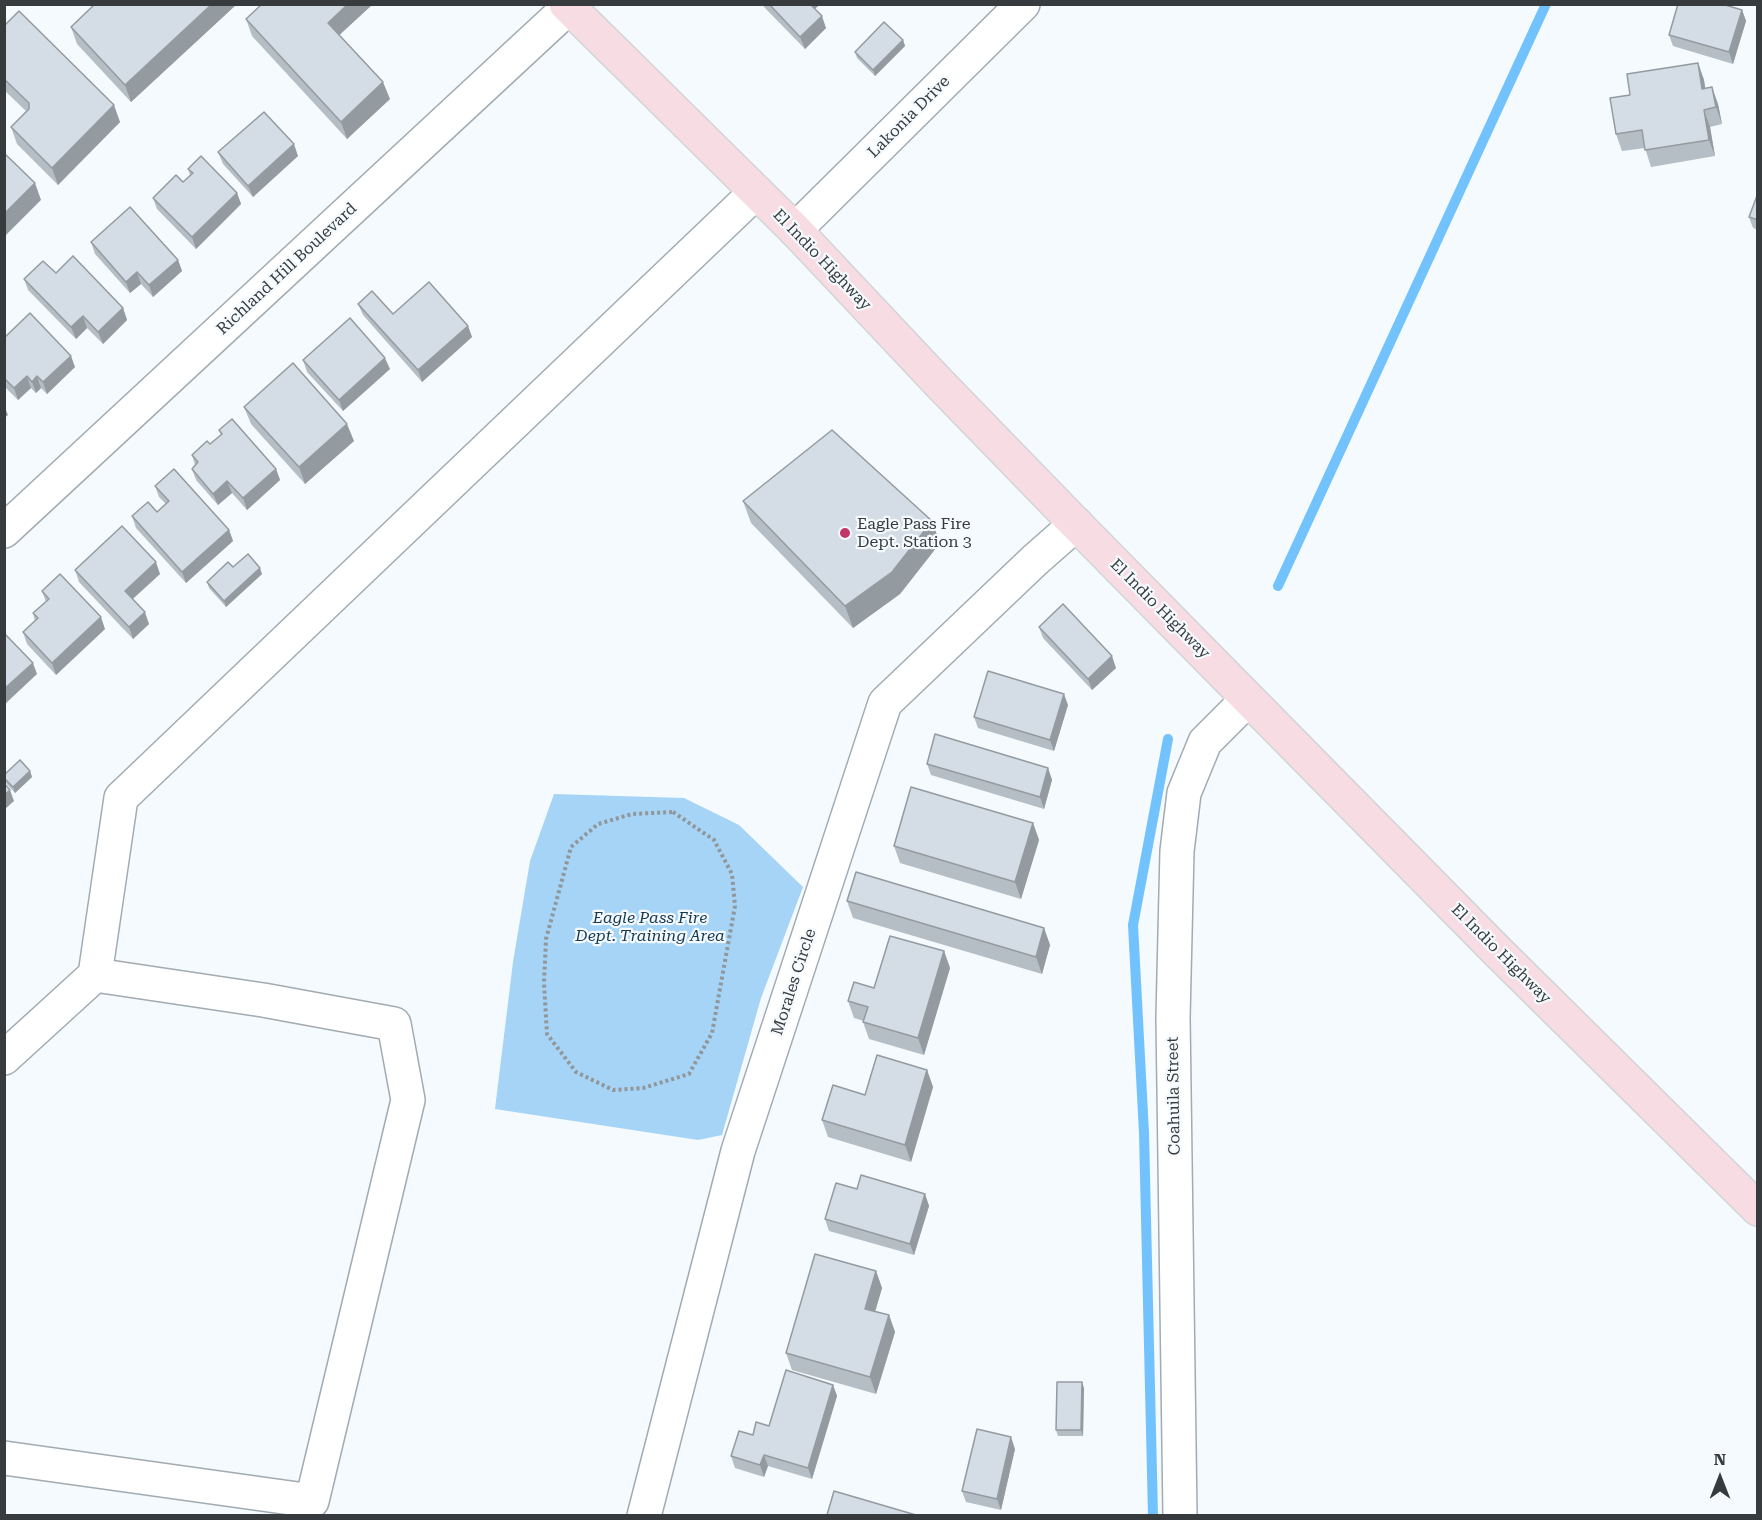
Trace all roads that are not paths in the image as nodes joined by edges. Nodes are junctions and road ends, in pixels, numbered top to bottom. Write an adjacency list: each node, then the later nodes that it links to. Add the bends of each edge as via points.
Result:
1 (1023, 4): 4 (street, Lakonia Drive)
2 (568, 6): 3 (main road, El Indio Highway); 6 (street, Richland Hill Boulevard)
3 (756, 192): 4 (main road, El Indio Highway); 8 (street, via 122,798)
4 (795, 230): 5 (main road, El Indio Highway)
5 (1076, 524): 7 (main road, El Indio Highway); 12 (street, Morales Circle, via 885,703 738,1152)
6 (4, 531)
7 (1248, 699): 10 (main road, El Indio Highway); 13 (street, Coahuila Street, via 1205,742 1184,793 1177,851 1173,1029)
8 (95, 975): 9 (street); 11 (street, via 393,1024 408,1100 312,1501)
9 (4, 1058)
10 (1758, 1209)
11 (4, 1458)
12 (644, 1515)
13 (1180, 1515)

